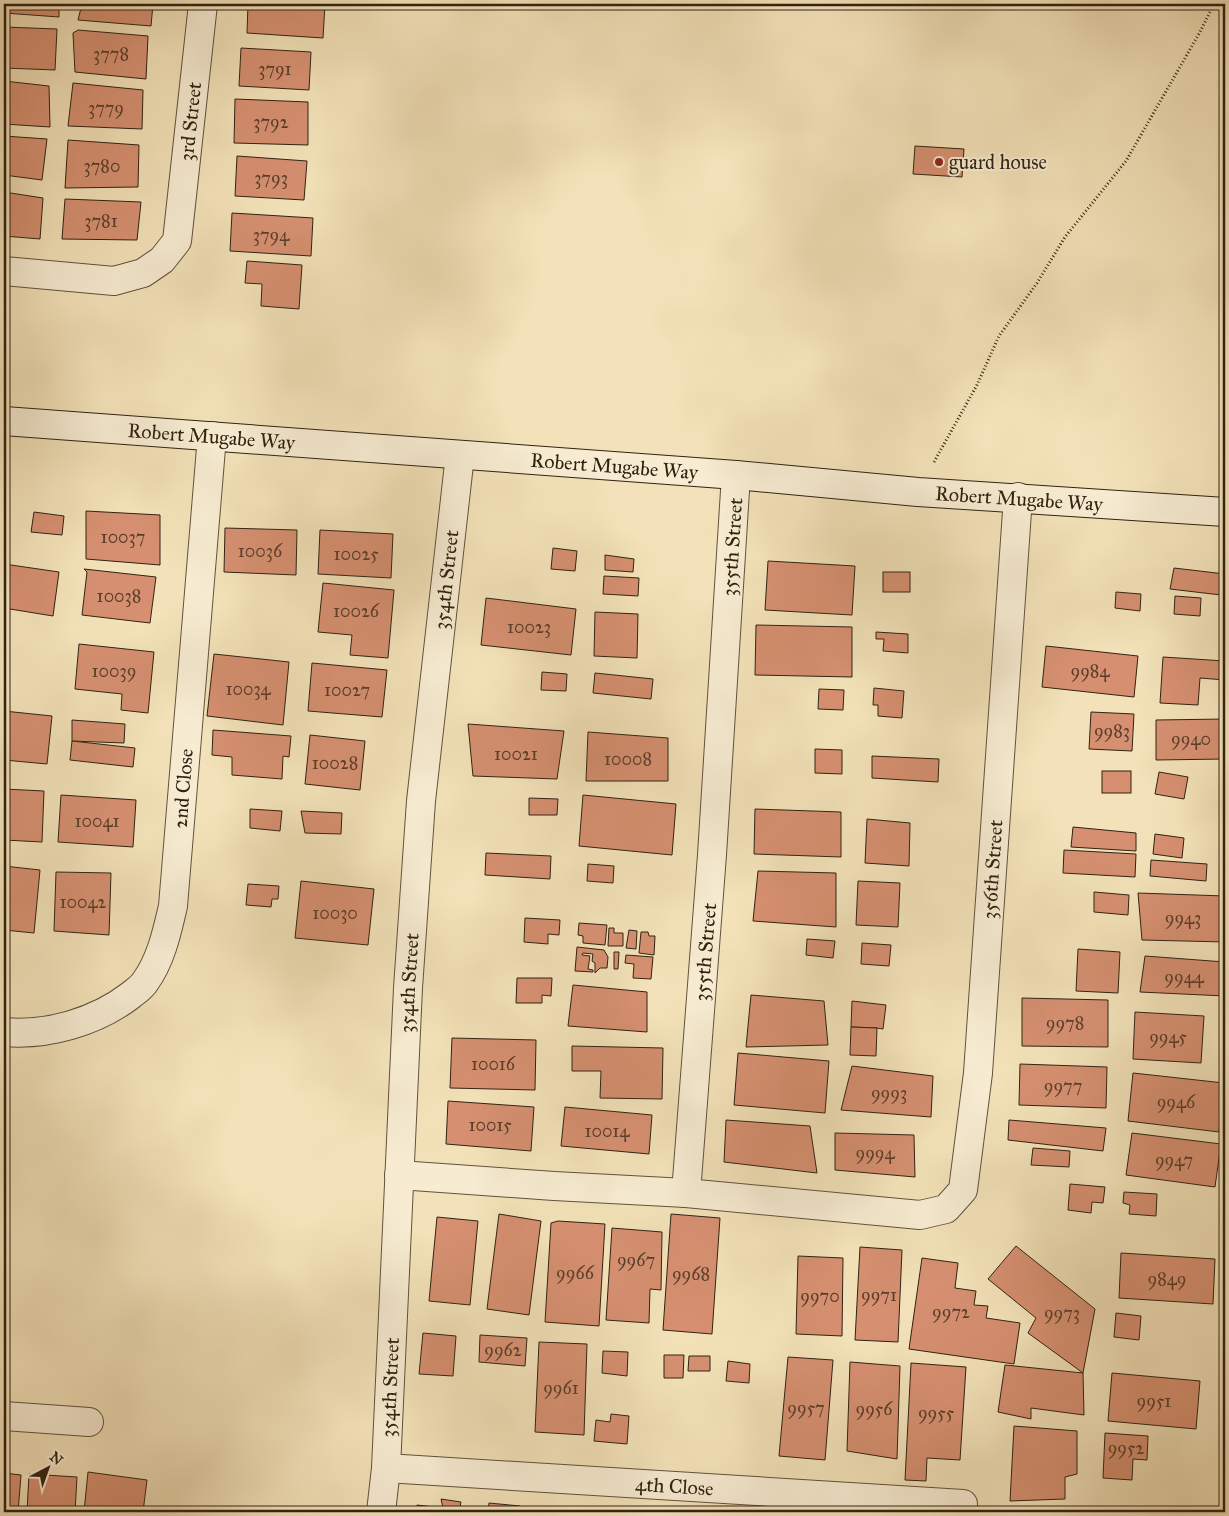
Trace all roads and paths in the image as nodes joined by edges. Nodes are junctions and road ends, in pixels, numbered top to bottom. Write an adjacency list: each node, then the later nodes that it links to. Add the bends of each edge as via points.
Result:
1 (203, 4): 3 (street, 3rd Street, via 177,241 162,260 143,273 114,282)
2 (1214, 4): 8 (path, via 1126,161 1065,237 1038,283 999,336 977,384)
3 (4, 271)
4 (4, 420): 5 (street, Robert Mugabe Way)
5 (212, 436): 6 (street, Robert Mugabe Way); 11 (street, 2nd Close, via 174,897 167,933 144,984 122,1002 87,1020 55,1029 22,1034)
6 (460, 455): 7 (street, Robert Mugabe Way); 12 (street, 354th Street, via 420,801)
7 (736, 475): 8 (street, Robert Mugabe Way); 13 (street, 355th Street)
8 (918, 492): 9 (street, Robert Mugabe Way)
9 (1018, 497): 10 (street, Robert Mugabe Way); 13 (street, 356th Street, via 978,1073 963,1190 946,1210 920,1214)
10 (1225, 512)
11 (4, 1032)
12 (399, 1174): 13 (street); 16 (street, 354th Street)
13 (686, 1193)
14 (4, 1416): 15 (street)
15 (89, 1422)
16 (386, 1468): 17 (street, 4th Close); 18 (street, 354th Street)
17 (963, 1504)
18 (381, 1512)

